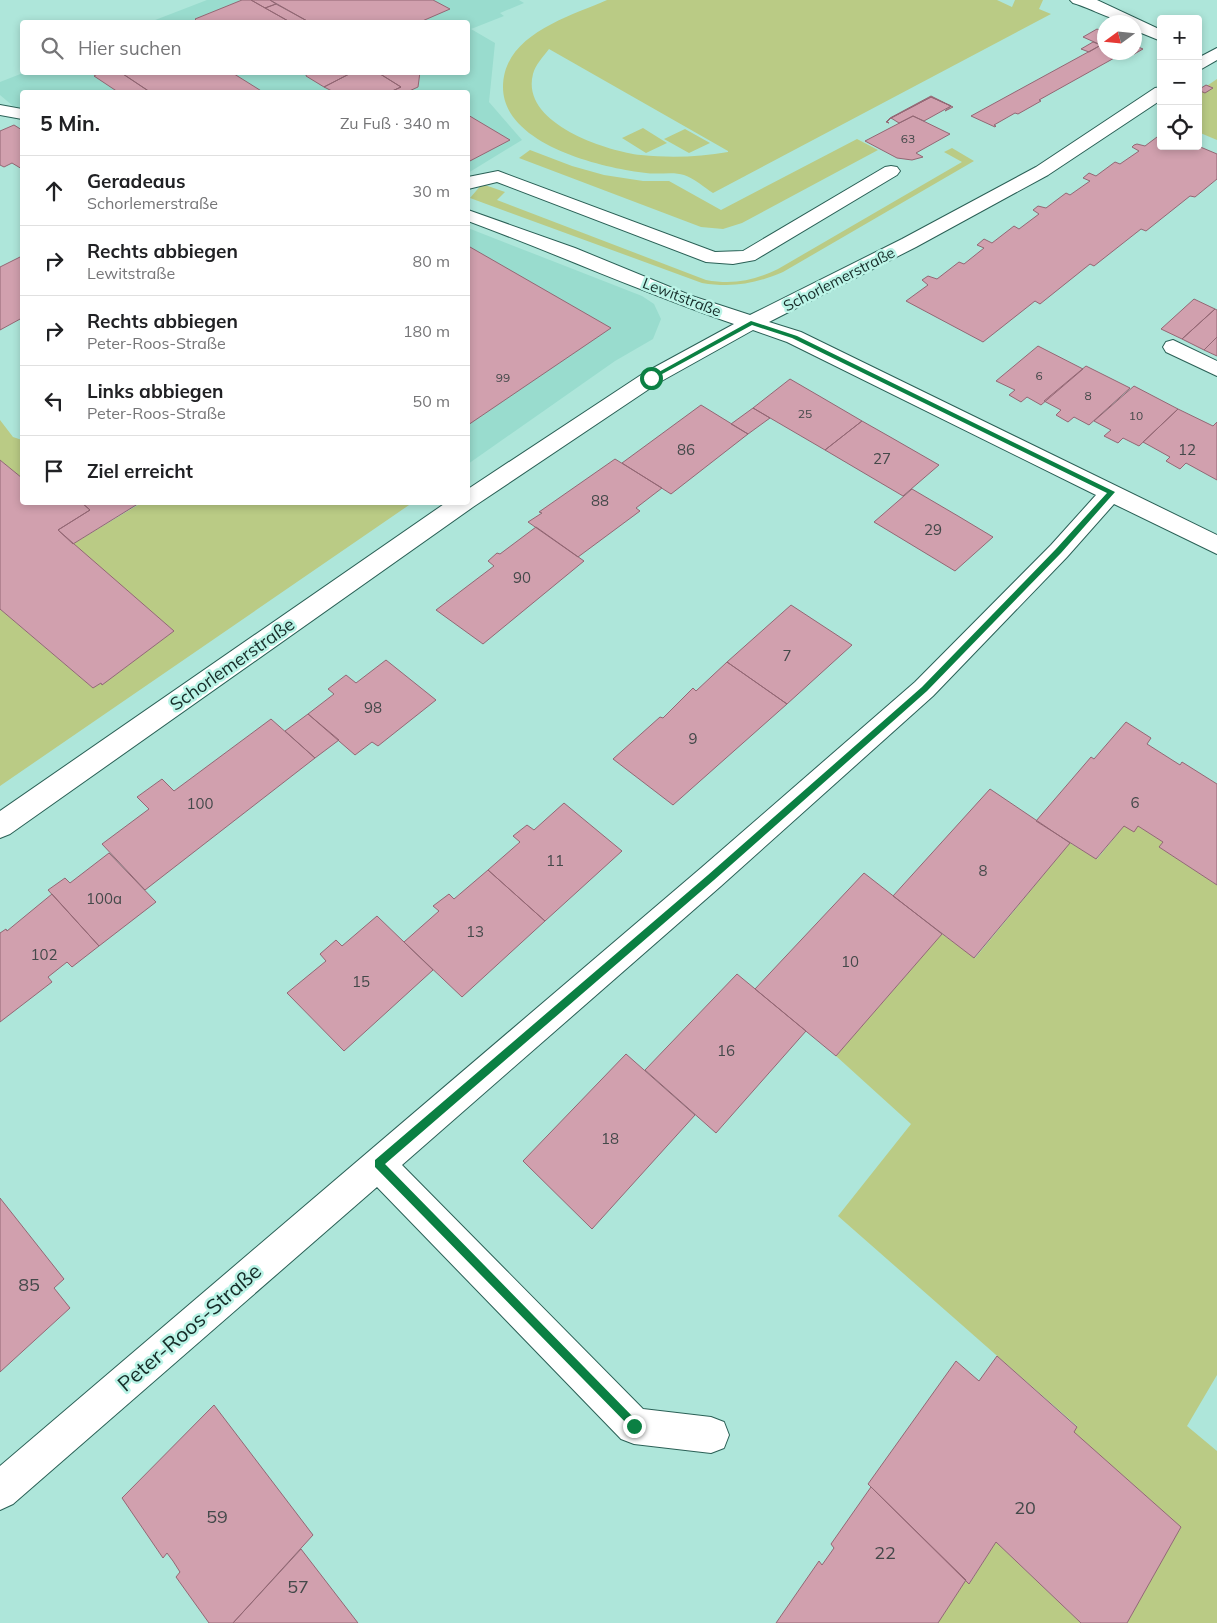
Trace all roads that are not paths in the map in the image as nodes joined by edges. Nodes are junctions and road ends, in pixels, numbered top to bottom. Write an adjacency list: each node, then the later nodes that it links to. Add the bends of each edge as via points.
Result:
1 (1078, 0): 2 (street)
2 (1116, 15)
3 (1142, 27): 4 (street)
4 (1157, 34)
5 (1157, 95): 11 (street, Schorlemerstraße, via 1042,171 909,243)
6 (0, 110): 7 (street)
7 (20, 114)
8 (892, 171): 9 (street, via 748,256 733,258 714,258 498,176)
9 (470, 182)
10 (470, 215): 11 (street, Lewitstraße, via 685,300)
11 (751, 322): 14 (street, Lewitstraße, via 794,337); 15 (street, Schorlemerstraße, via 651,378)
12 (1173, 347): 13 (street)
13 (1217, 369)
14 (1112, 492): 17 (street, Lewitstraße); 19 (street, Peter-Roos-Straße, via 924,689)
15 (470, 499)
16 (460, 505): 18 (street, Schorlemerstraße)
17 (1217, 545)
18 (0, 826)
19 (378, 1164): 20 (street, via 634,1426); 21 (street, Peter-Roos-Straße)
20 (711, 1435)
21 (0, 1491)

